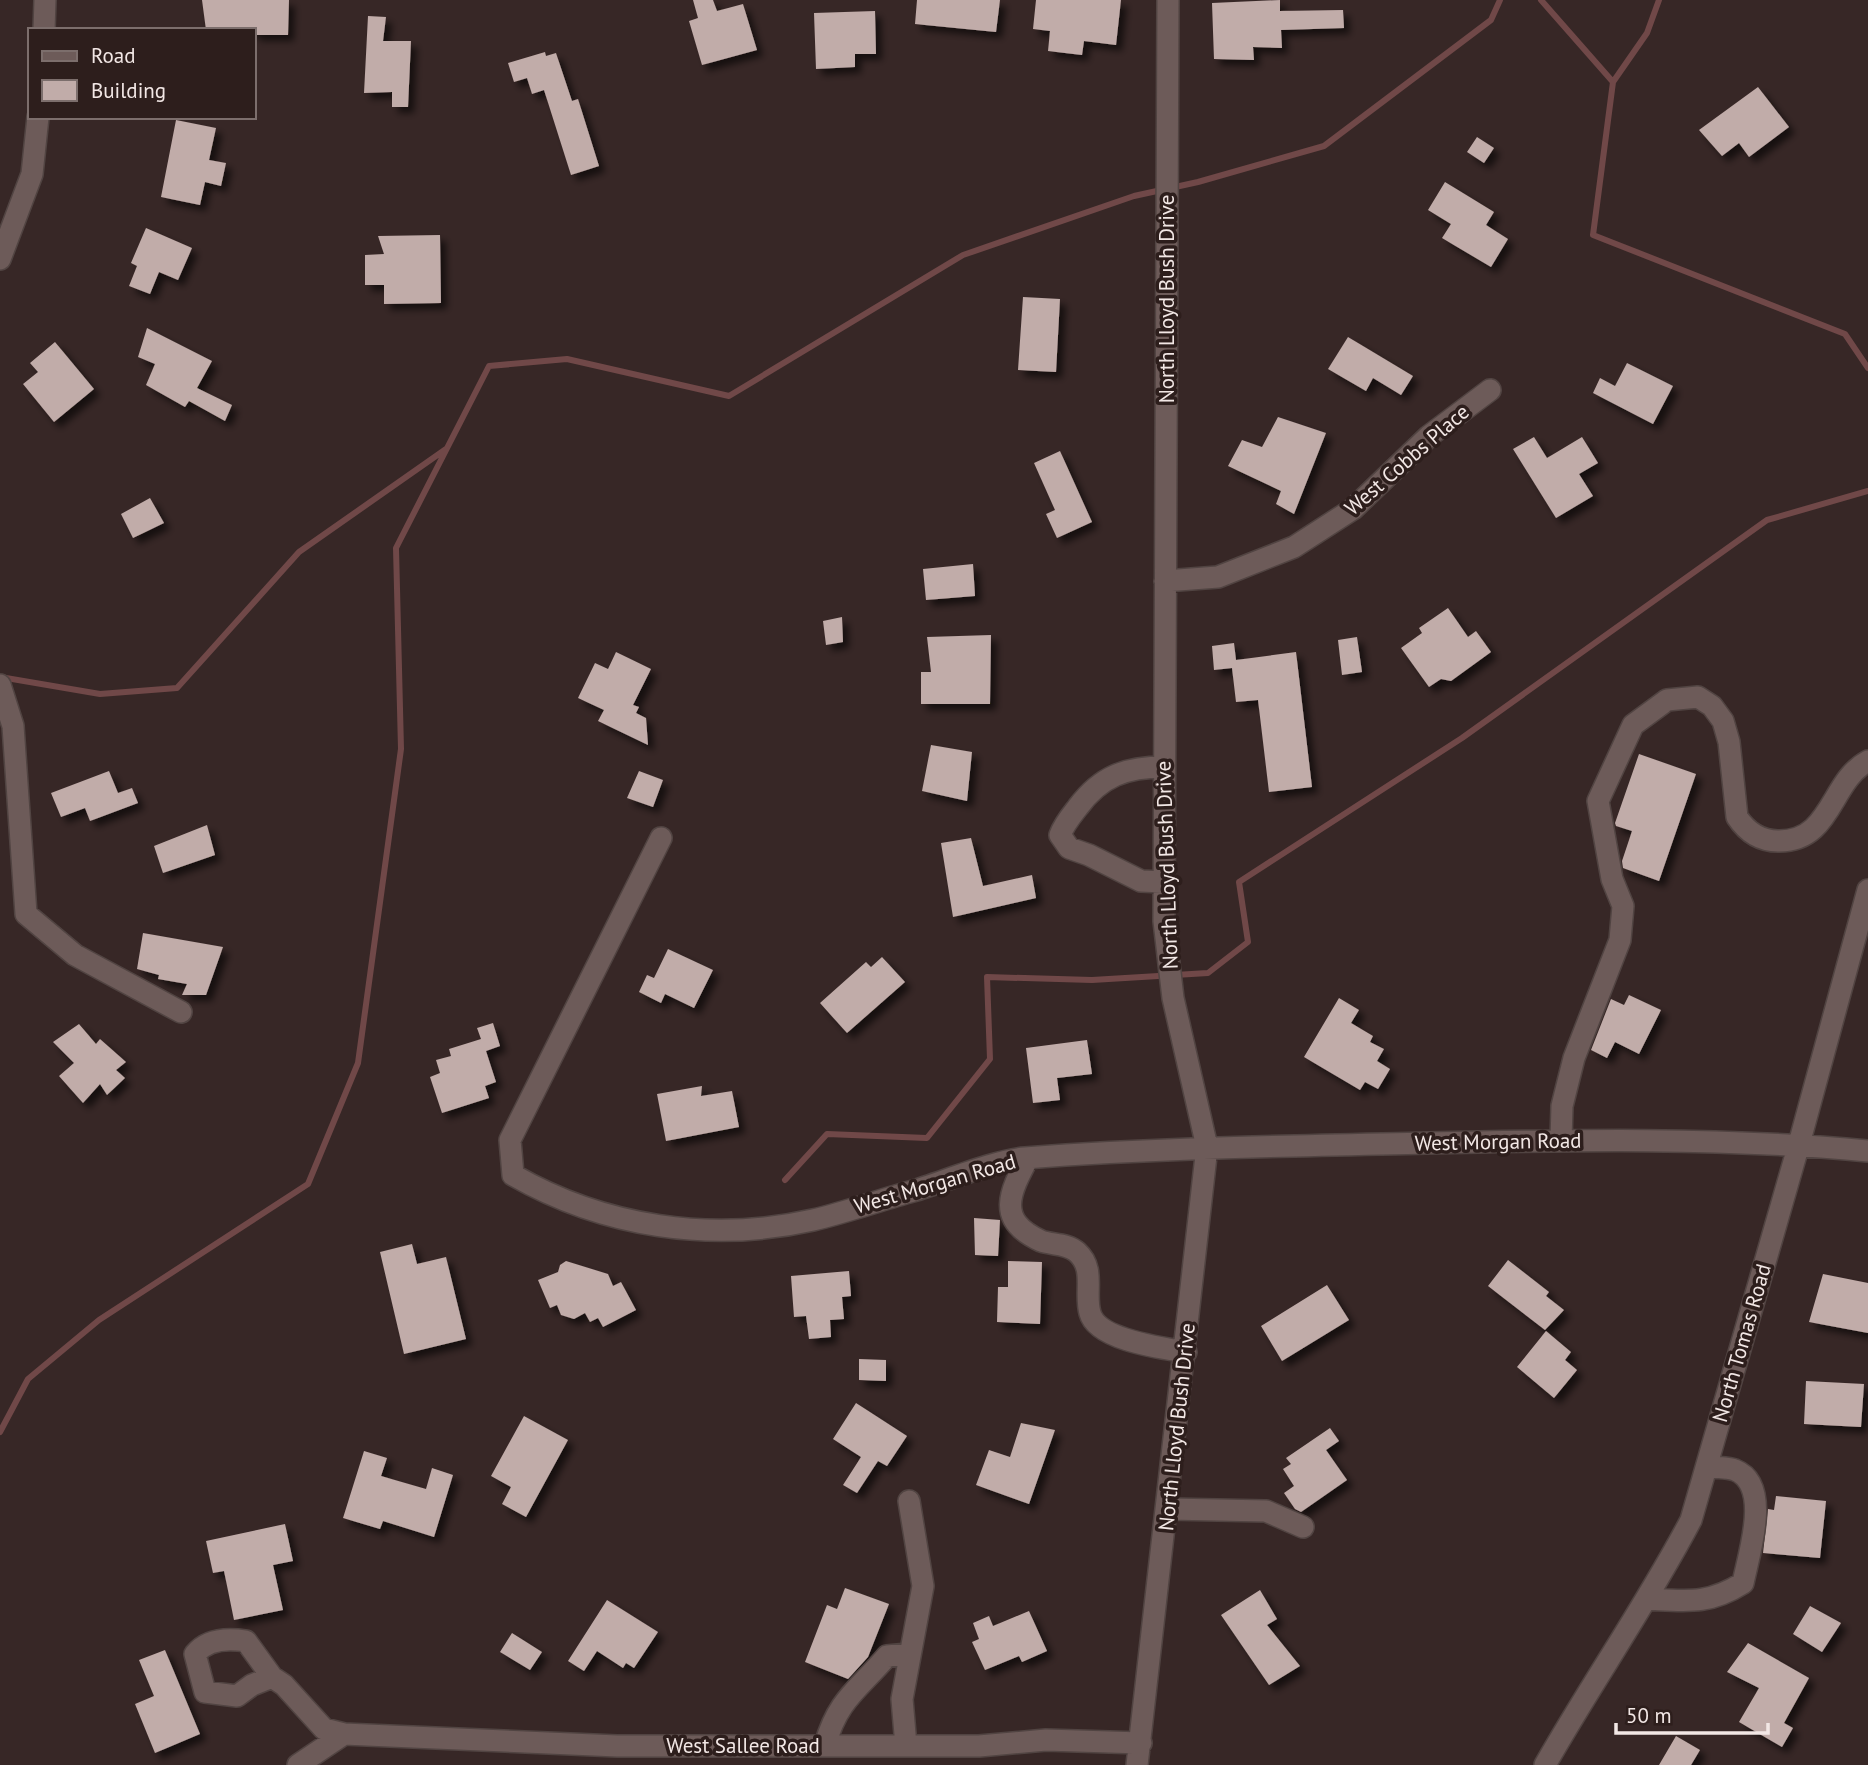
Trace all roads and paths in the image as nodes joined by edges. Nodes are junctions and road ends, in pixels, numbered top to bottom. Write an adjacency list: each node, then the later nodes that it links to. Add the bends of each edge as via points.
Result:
1 (45, 0): 3 (street)
2 (1168, 0): 7 (street, North Lloyd Bush Drive)
3 (44, 28)
4 (38, 119): 5 (street, via 32,174)
5 (0, 259)
6 (1490, 390): 7 (street, West Cobbs Place, via 1430,436 1353,509 1294,547 1218,577)
7 (1165, 581): 10 (street, North Lloyd Bush Drive)
8 (0, 685): 14 (street, via 13,726 26,914 75,955)
9 (1868, 761): 15 (street, via 1846,782 1818,825 1795,841 1769,841 1744,827 1737,817 1729,742 1723,720 1712,706 1698,697 1667,700 1633,725 1598,801 1612,879 1623,906 1620,940 1574,1058 1562,1106)
10 (1164, 767): 12 (street, North Lloyd Bush Drive); 12 (street, via 1118,771 1102,781 1060,835 1069,848 1141,881)
11 (662, 838): 19 (street, West Morgan Road, via 510,1140 513,1175 587,1211 628,1222 689,1229 757,1228 813,1220)
12 (1163, 882): 17 (street, North Lloyd Bush Drive, via 1171,986)
13 (1868, 890): 16 (street, North Tomas Road)
14 (181, 1012)
15 (1561, 1140): 16 (street, West Morgan Road); 17 (street, West Morgan Road)
16 (1799, 1144): 18 (street, West Morgan Road); 21 (street, North Tomas Road)
17 (1207, 1147): 19 (street, West Morgan Road); 20 (street, North Lloyd Bush Drive)
18 (1868, 1151)
19 (1028, 1157): 20 (street, via 1010,1191 1009,1209 1022,1228 1042,1241 1077,1252 1090,1283 1090,1314 1100,1327 1144,1344)
20 (1186, 1352): 23 (street, North Lloyd Bush Drive)
21 (1707, 1466): 25 (street, North Tomas Road, via 1691,1520); 25 (street, via 1735,1470 1751,1482 1757,1499 1743,1583 1721,1597 1696,1602)
22 (909, 1501): 26 (street, via 923,1586)
23 (1169, 1509): 24 (street, via 1266,1511); 29 (street, North Lloyd Bush Drive)
24 (1303, 1527)
25 (1647, 1599): 35 (street, North Tomas Road)
26 (908, 1654): 30 (street, via 887,1656 842,1702); 31 (street, via 902,1699)
27 (272, 1677): 28 (street, via 324,1729)
28 (344, 1734): 32 (street, West Sallee Road); 33 (street)
29 (1141, 1743): 31 (street, West Sallee Road, via 1046,1740); 34 (street, North Lloyd Bush Drive)
30 (825, 1745): 31 (street, West Sallee Road); 32 (street, West Sallee Road)
31 (906, 1746)
32 (616, 1756)
33 (298, 1765)
34 (1138, 1765)
35 (1545, 1765)

